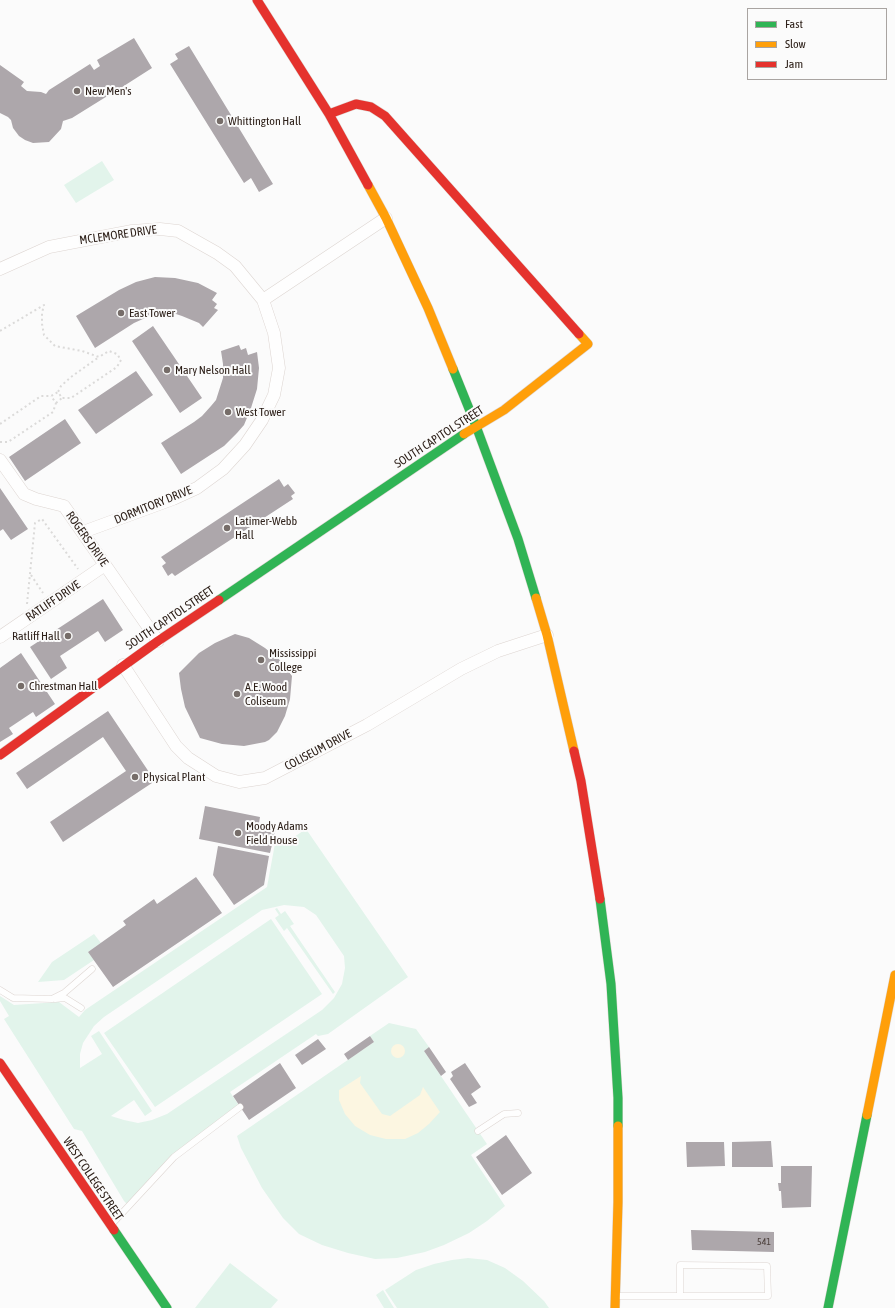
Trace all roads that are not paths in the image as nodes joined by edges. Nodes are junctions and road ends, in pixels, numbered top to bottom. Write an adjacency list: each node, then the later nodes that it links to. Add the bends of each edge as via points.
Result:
1 (257, 0): 2 (main road)
2 (329, 114): 3 (main road); 6 (main road, SOUTH CAPITOL STREET, via 356,104 371,107 385,116 588,344 504,410)
3 (386, 218): 5 (street); 6 (main road, via 428,308)
4 (0, 269): 5 (street, MCLEMORE DRIVE, via 49,247 132,231 172,230 217,253 235,266)
5 (264, 300): 8 (street, DORMITORY DRIVE, via 274,333 279,368 274,395 262,420 245,445 223,469 196,488)
6 (476, 426): 10 (main road, via 518,539); 12 (main road, SOUTH CAPITOL STREET)
7 (0, 460): 8 (street, ROGERS DRIVE, via 24,494 64,506)
8 (83, 532): 9 (street, ROGERS DRIVE)
9 (105, 565): 11 (street, RATLIFF DRIVE); 12 (street, ROGERS DRIVE)
10 (547, 636): 13 (street, COLISEUM DRIVE, via 498,651 480,660 367,725 265,778 239,782 216,776 188,758 176,746); 25 (main road, via 581,781 598,882 611,984 618,1098)
11 (0, 637)
12 (158, 640): 13 (main road, SOUTH CAPITOL STREET)
13 (123, 665): 14 (main road, SOUTH CAPITOL STREET)
14 (0, 755)
15 (92, 969): 18 (lane, via 64,993)
16 (895, 974): 29 (main road)
17 (0, 990): 18 (lane, via 13,998)
18 (52, 999): 19 (lane, via 65,998)
19 (81, 1008)
20 (0, 1064): 24 (main road, WEST COLLEGE STREET)
21 (240, 1107): 24 (lane, via 174,1157)
22 (518, 1113): 23 (lane, via 504,1114)
23 (478, 1131)
24 (110, 1226): 27 (main road, WEST COLLEGE STREET)
25 (616, 1296): 26 (lane); 28 (main road)
26 (680, 1296): 26 (lane, via 680,1265 767,1266 768,1296)
27 (167, 1308)
28 (615, 1308)
29 (828, 1308)

